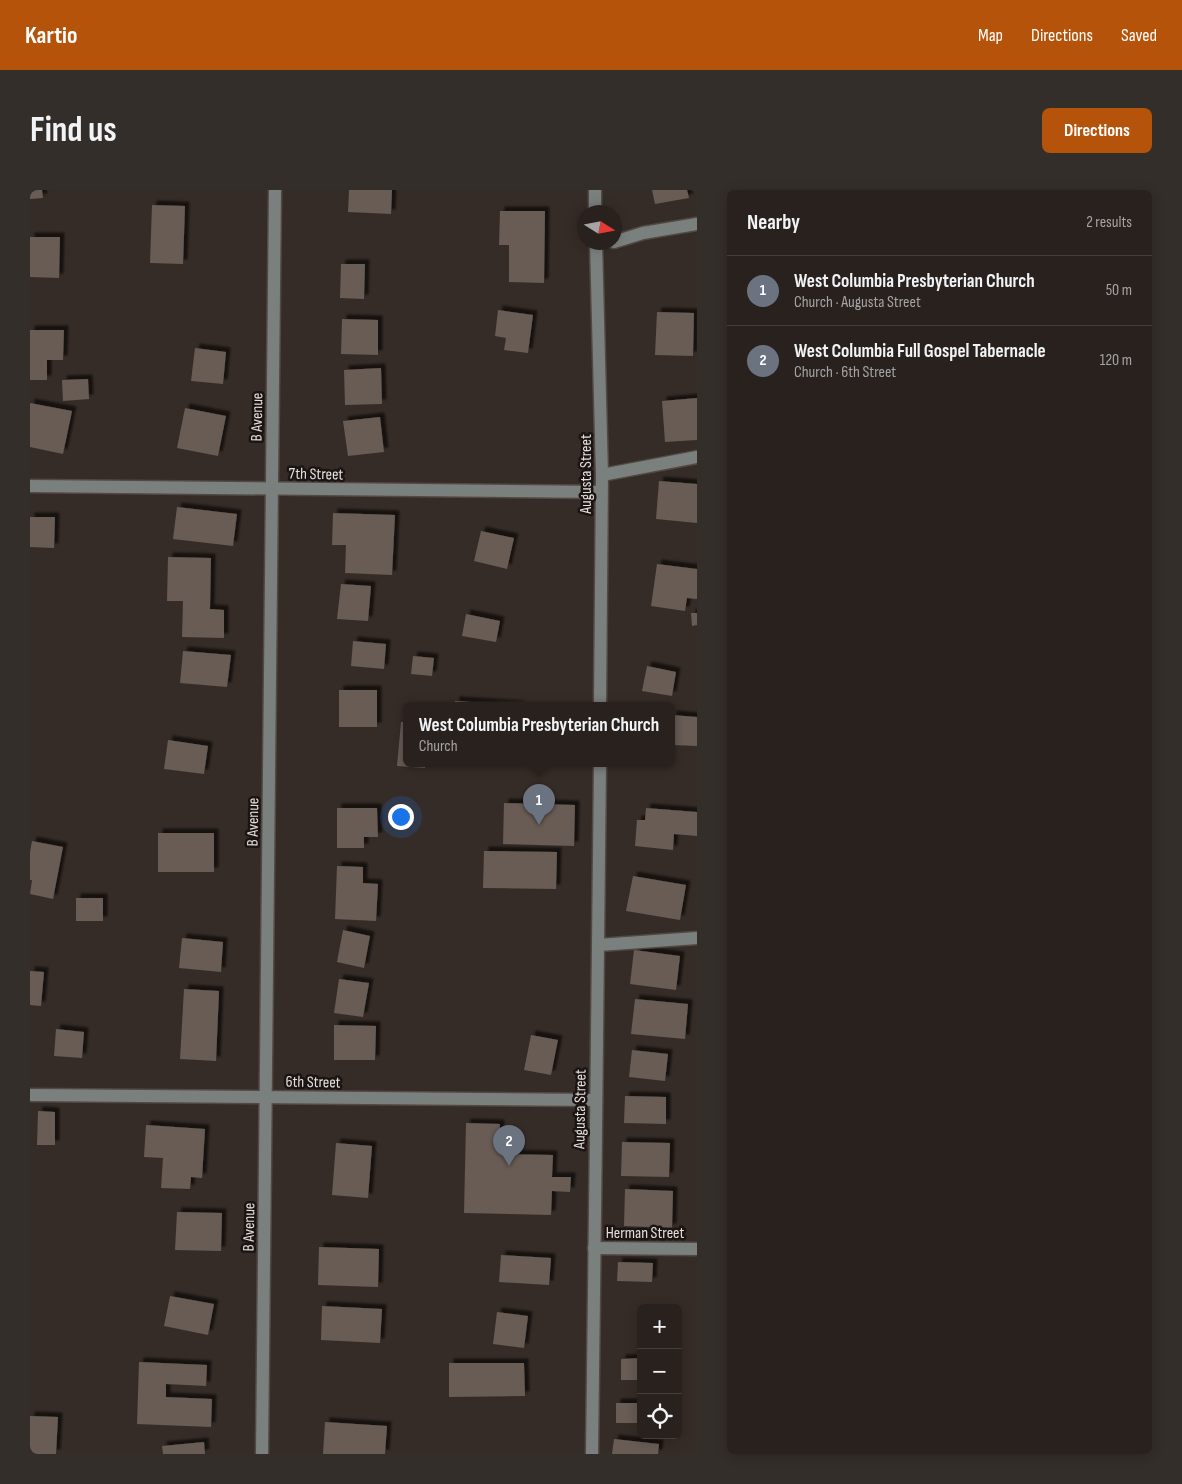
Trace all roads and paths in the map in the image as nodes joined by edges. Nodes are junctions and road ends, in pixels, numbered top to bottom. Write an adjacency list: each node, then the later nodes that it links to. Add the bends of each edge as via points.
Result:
1 (275, 190): 10 (street, B Avenue)
2 (595, 190): 3 (street)
3 (596, 205)
4 (697, 224): 5 (street)
5 (622, 239)
6 (596, 250): 8 (street, Augusta Street)
7 (697, 457): 8 (street)
8 (602, 475): 11 (street, Augusta Street)
9 (30, 486): 10 (street, 7th Street)
10 (272, 489): 11 (street, 7th Street); 17 (street, B Avenue)
11 (601, 492): 12 (street, Augusta Street)
12 (600, 702)
13 (600, 767): 15 (street, Augusta Street)
14 (697, 938): 15 (street)
15 (600, 945): 18 (street, Augusta Street)
16 (30, 1095): 17 (street, 6th Street)
17 (266, 1097): 18 (street, 6th Street); 21 (street, B Avenue)
18 (595, 1100): 19 (street, Augusta Street)
19 (594, 1248): 20 (street, Herman Street); 22 (street, Augusta Street)
20 (697, 1249)
21 (262, 1454)
22 (592, 1454)

